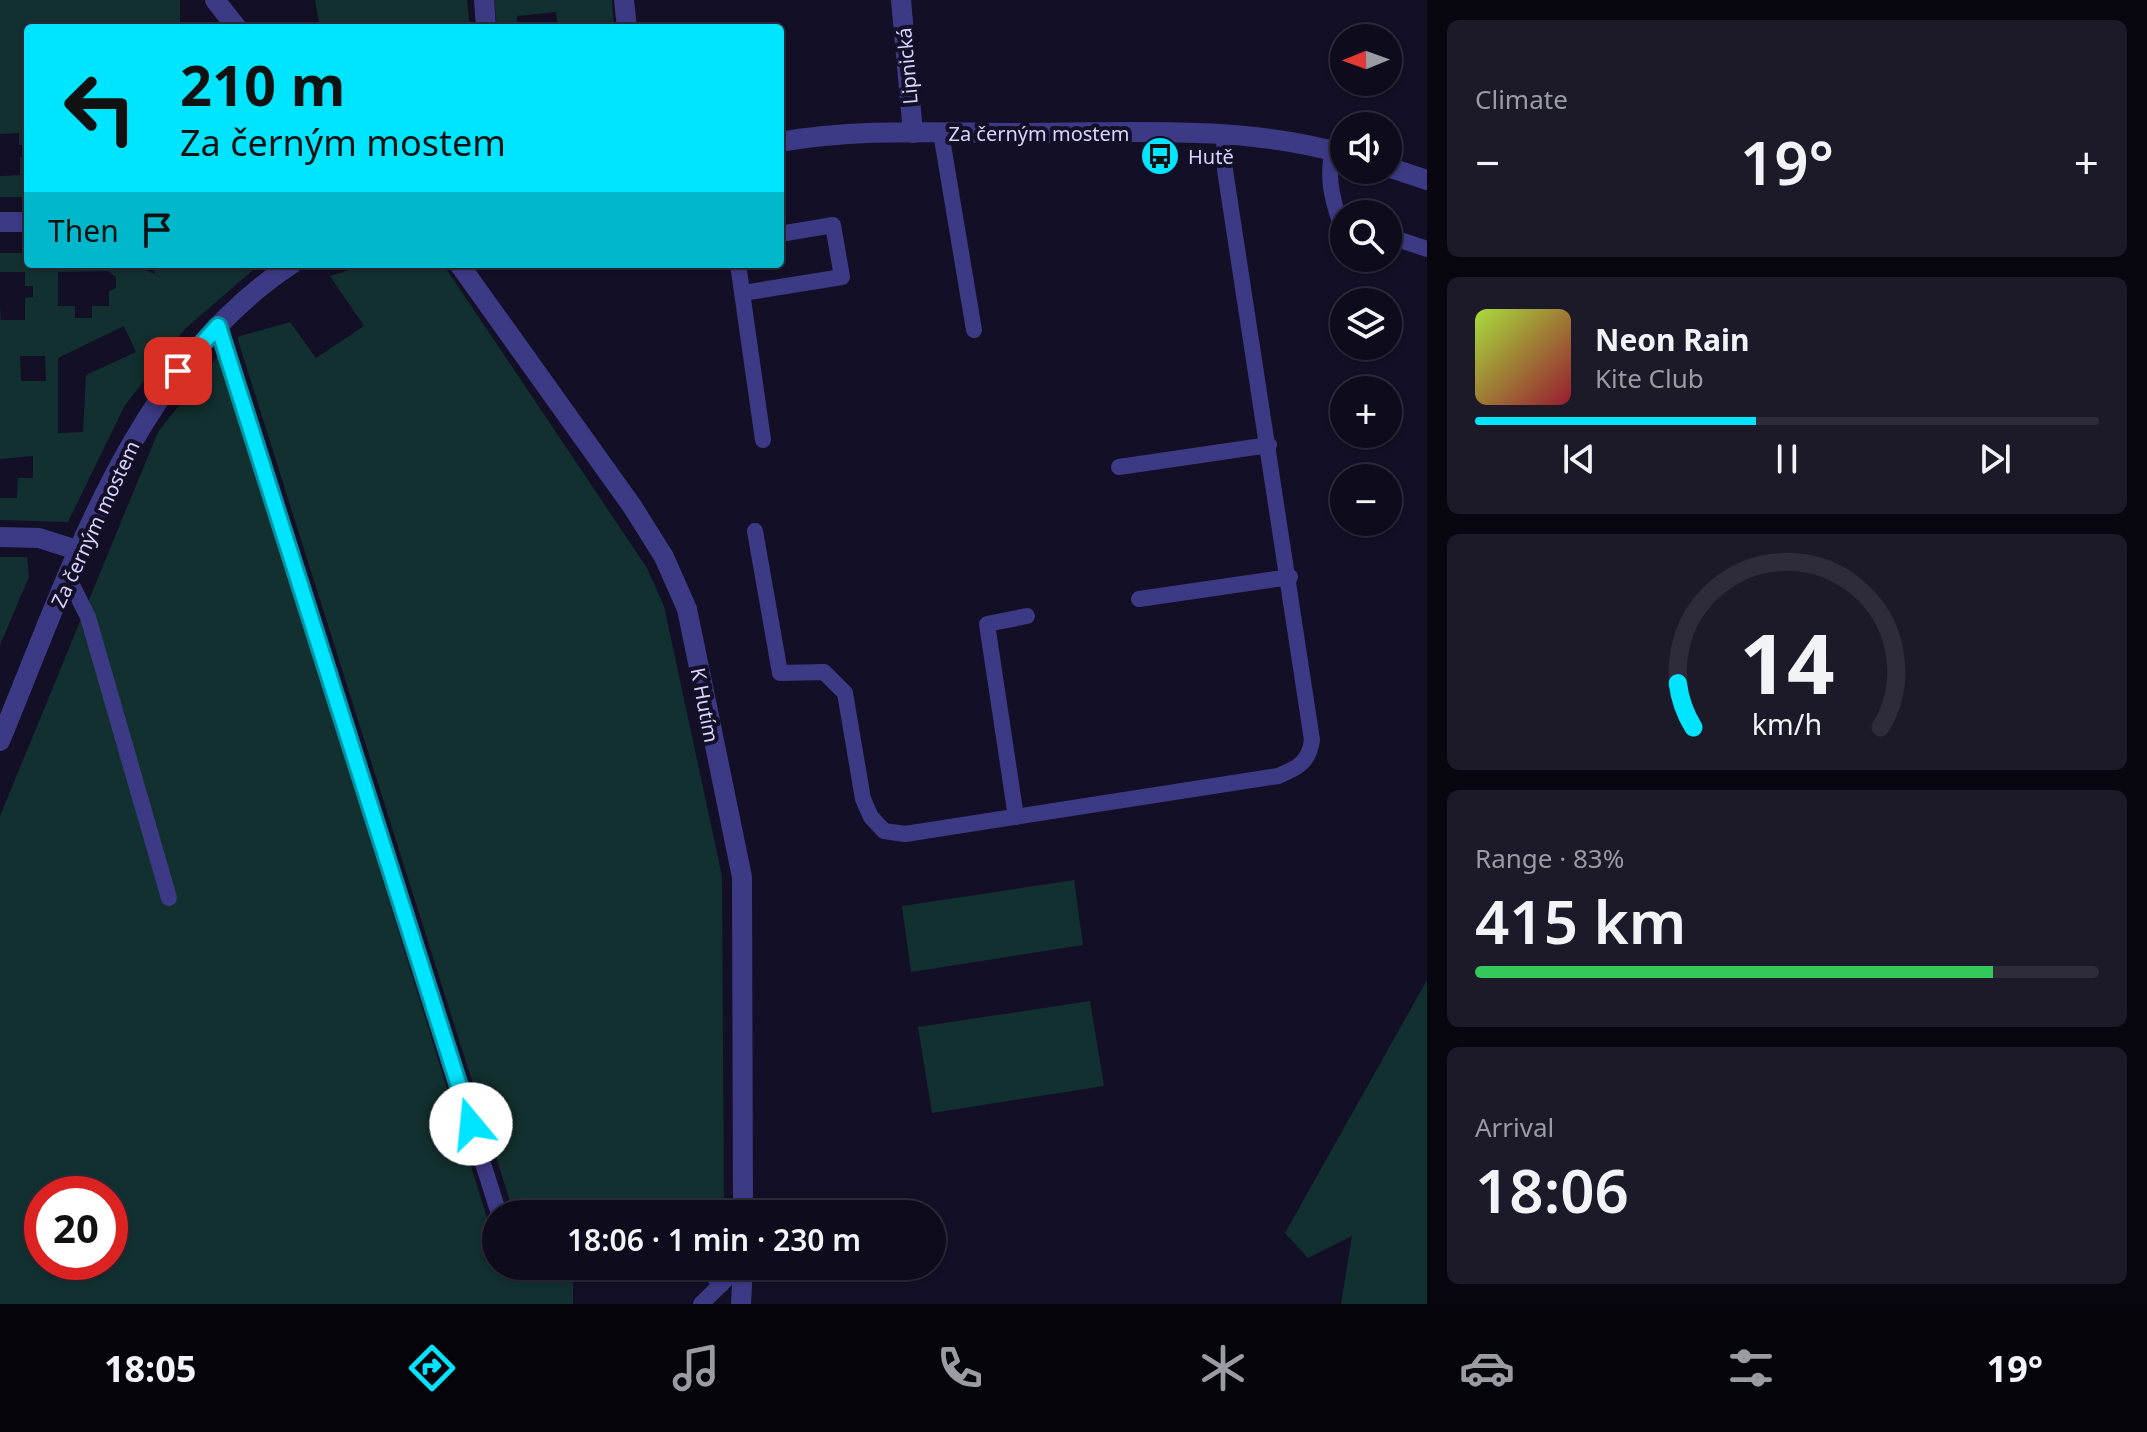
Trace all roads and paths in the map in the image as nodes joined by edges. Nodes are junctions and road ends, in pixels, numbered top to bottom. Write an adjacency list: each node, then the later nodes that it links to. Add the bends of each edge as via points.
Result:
1 (215, 0): 5 (street)
2 (484, 0): 6 (street)
3 (624, 0): 7 (street)
4 (901, 0): 8 (street, Lipnická)
5 (234, 24)
6 (486, 24)
7 (627, 24)
8 (913, 133): 9 (street, Za černým mostem); 11 (street, Za černým mostem)
9 (941, 133): 10 (street, Za černým mostem); 27 (lane)
10 (1224, 135): 12 (street, Za černým mostem); 29 (lane, via 1225,170)
11 (784, 142)
12 (1330, 151)
13 (1330, 167): 16 (lane)
14 (1402, 172): 15 (street)
15 (1427, 180)
16 (1332, 200)
17 (0, 222): 18 (street)
18 (24, 222)
19 (784, 233): 25 (lane, via 833,225 842,277)
20 (1402, 241): 21 (lane)
21 (1427, 249)
22 (287, 268): 26 (street, Za černým mostem)
23 (462, 268): 42 (street, K Hutím, via 632,506 664,557 687,609 742,877)
24 (739, 268): 25 (lane)
25 (743, 293): 28 (lane)
26 (218, 326): 33 (street, Za černým mostem, via 190,354 141,426); 41 (lane)
27 (974, 330)
28 (763, 440)
29 (1269, 445): 30 (lane); 35 (lane)
30 (1119, 467)
31 (755, 531): 39 (lane, via 780,673 824,672 845,693 863,799 871,817 884,831 905,834)
32 (0, 537): 33 (street, via 52,540)
33 (80, 551): 34 (street, Za černým mostem)
34 (68, 577): 38 (street, Za černým mostem); 40 (lane, via 88,617)
35 (1290, 577): 36 (lane); 39 (lane, via 1312,740 1310,754 1299,768 1278,776)
36 (1139, 599)
37 (1027, 616): 39 (lane, via 987,624)
38 (0, 741)
39 (1016, 817)
40 (169, 898)
41 (495, 1200)
42 (743, 1200)
43 (717, 1280): 46 (lane)
44 (726, 1280): 46 (lane)
45 (741, 1280): 48 (street)
46 (721, 1285): 47 (lane)
47 (701, 1304)
48 (741, 1304)

